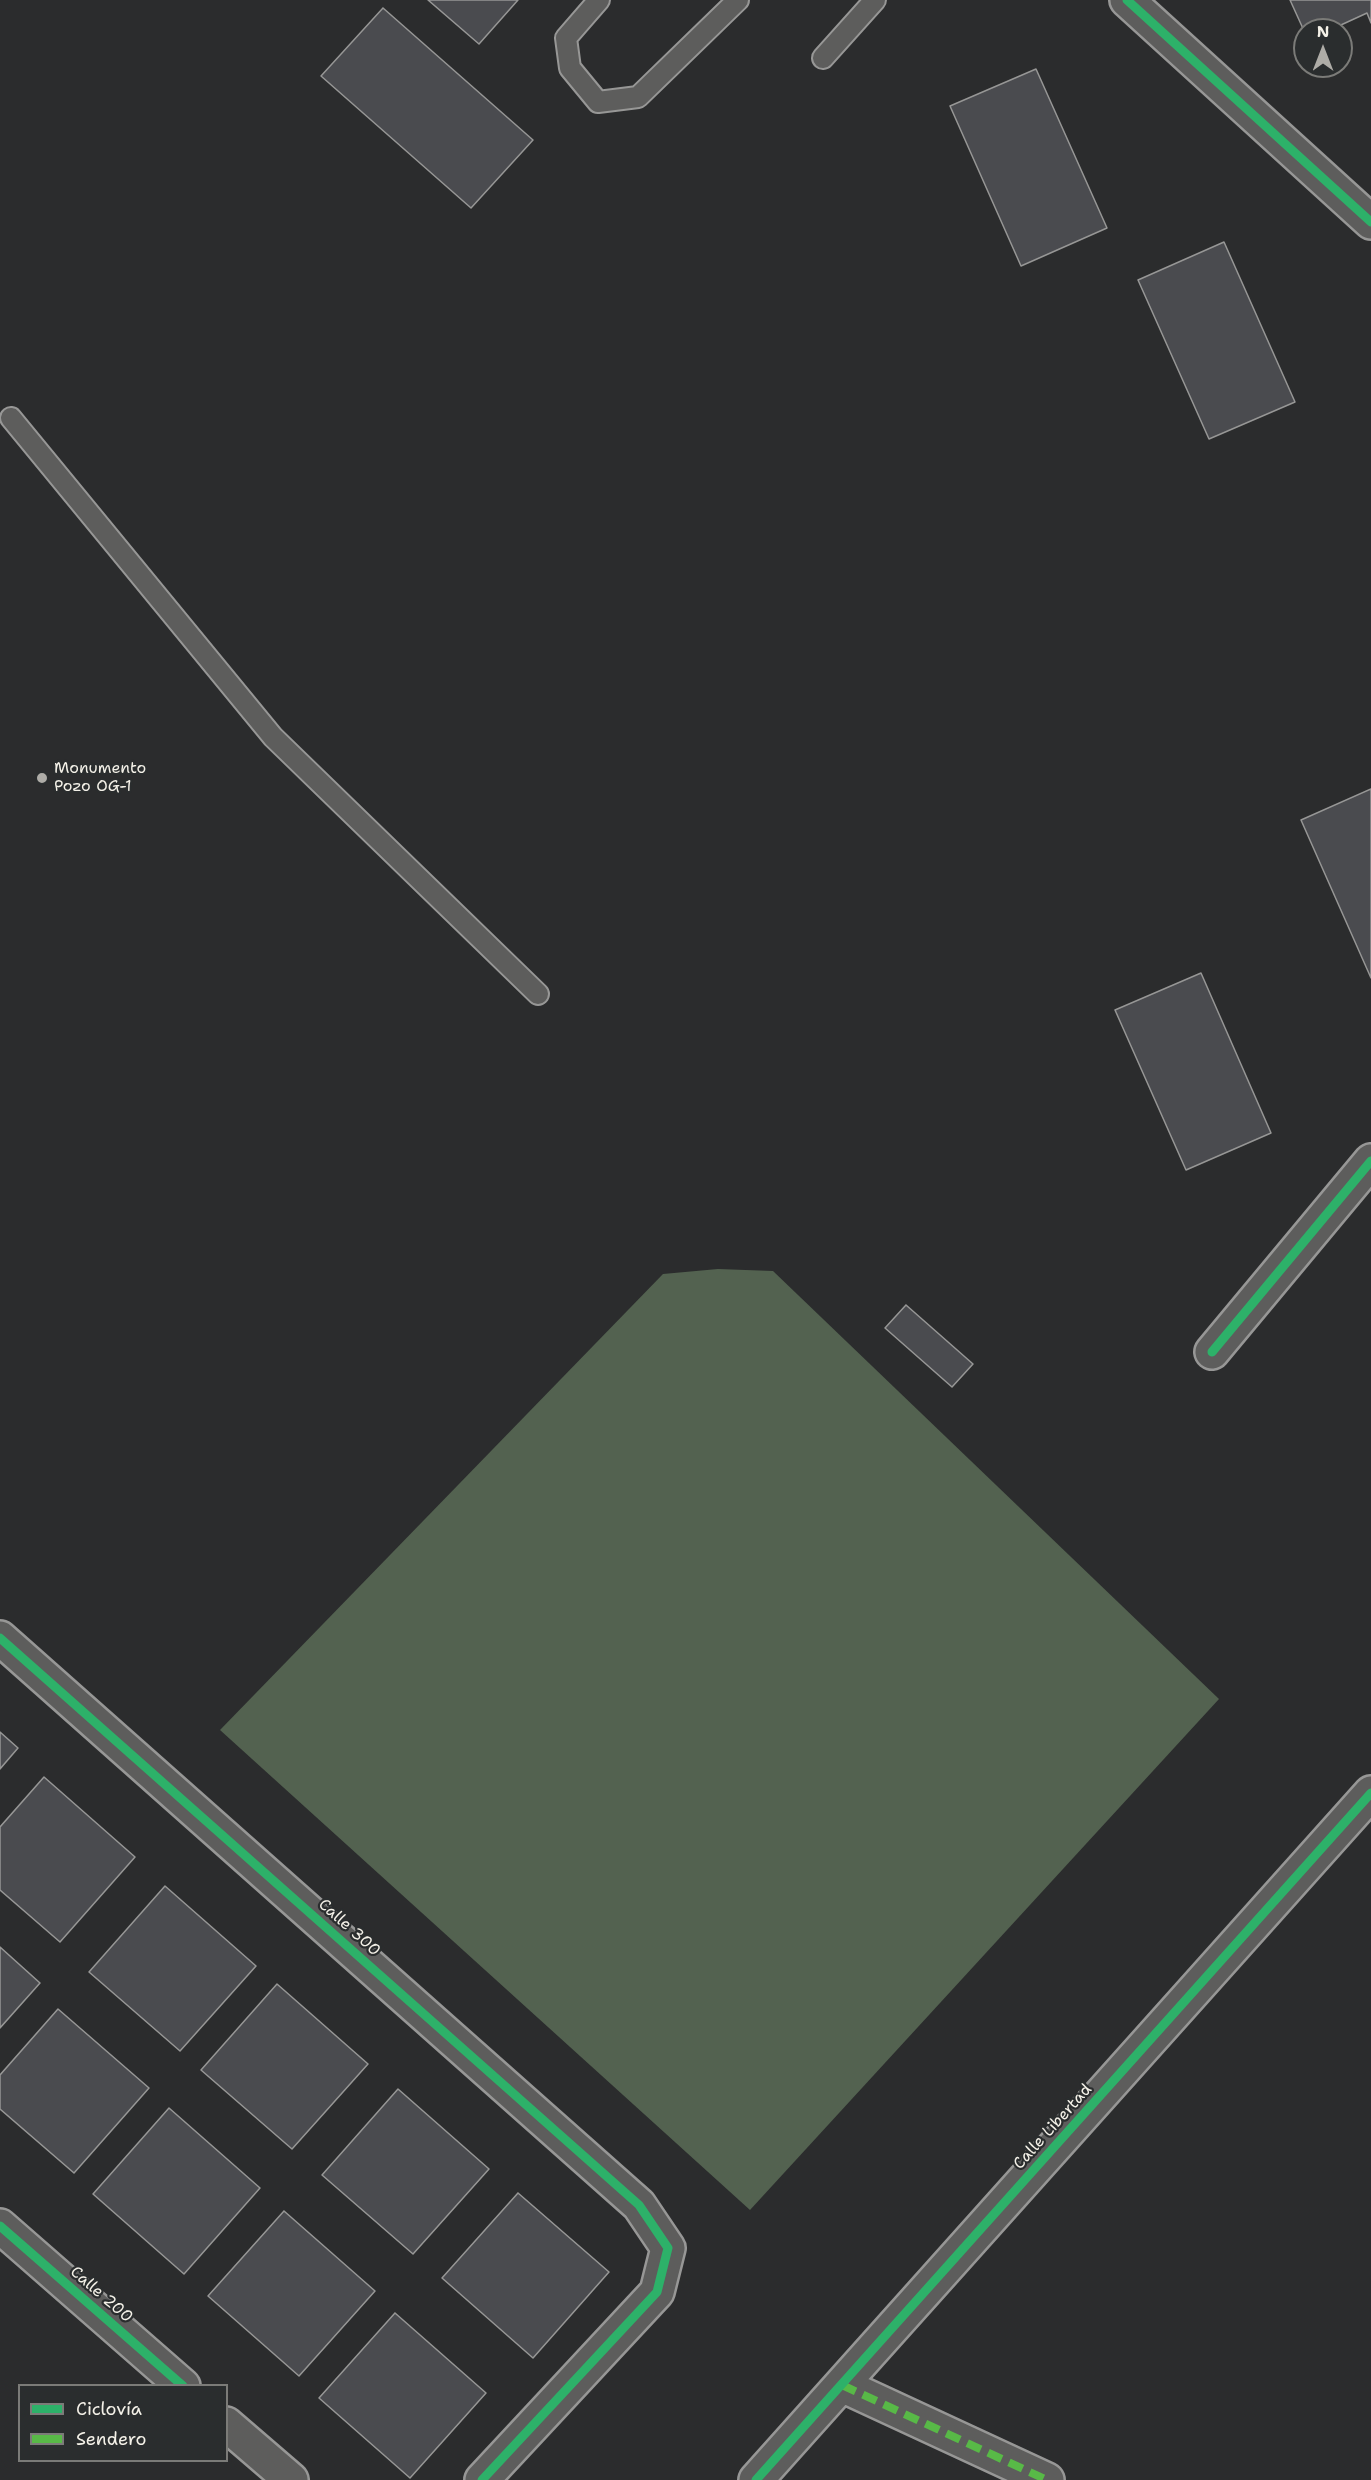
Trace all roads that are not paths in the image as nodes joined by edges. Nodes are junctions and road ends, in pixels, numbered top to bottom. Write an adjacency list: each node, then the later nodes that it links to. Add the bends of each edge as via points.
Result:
1 (599, 0): 2 (lane, via 566,38 570,68 598,102 638,97)
2 (738, 0)
3 (875, 0): 5 (lane)
4 (1127, 0): 6 (street)
5 (824, 58)
6 (1371, 222)
7 (10, 418): 8 (lane, via 273,737)
8 (538, 994)
9 (1371, 1161): 10 (street)
10 (1212, 1352)
11 (0, 1638): 18 (street, Calle 300, via 639,2205 669,2247 657,2292)
12 (1371, 1793): 15 (street, Calle Libertad)
13 (0, 2226): 14 (street, Calle 200)
14 (182, 2384)
15 (843, 2385): 19 (street, Calle Libertad); 20 (street)
16 (228, 2426): 17 (street)
17 (291, 2480)
18 (482, 2480)
19 (756, 2480)
20 (1047, 2480)

